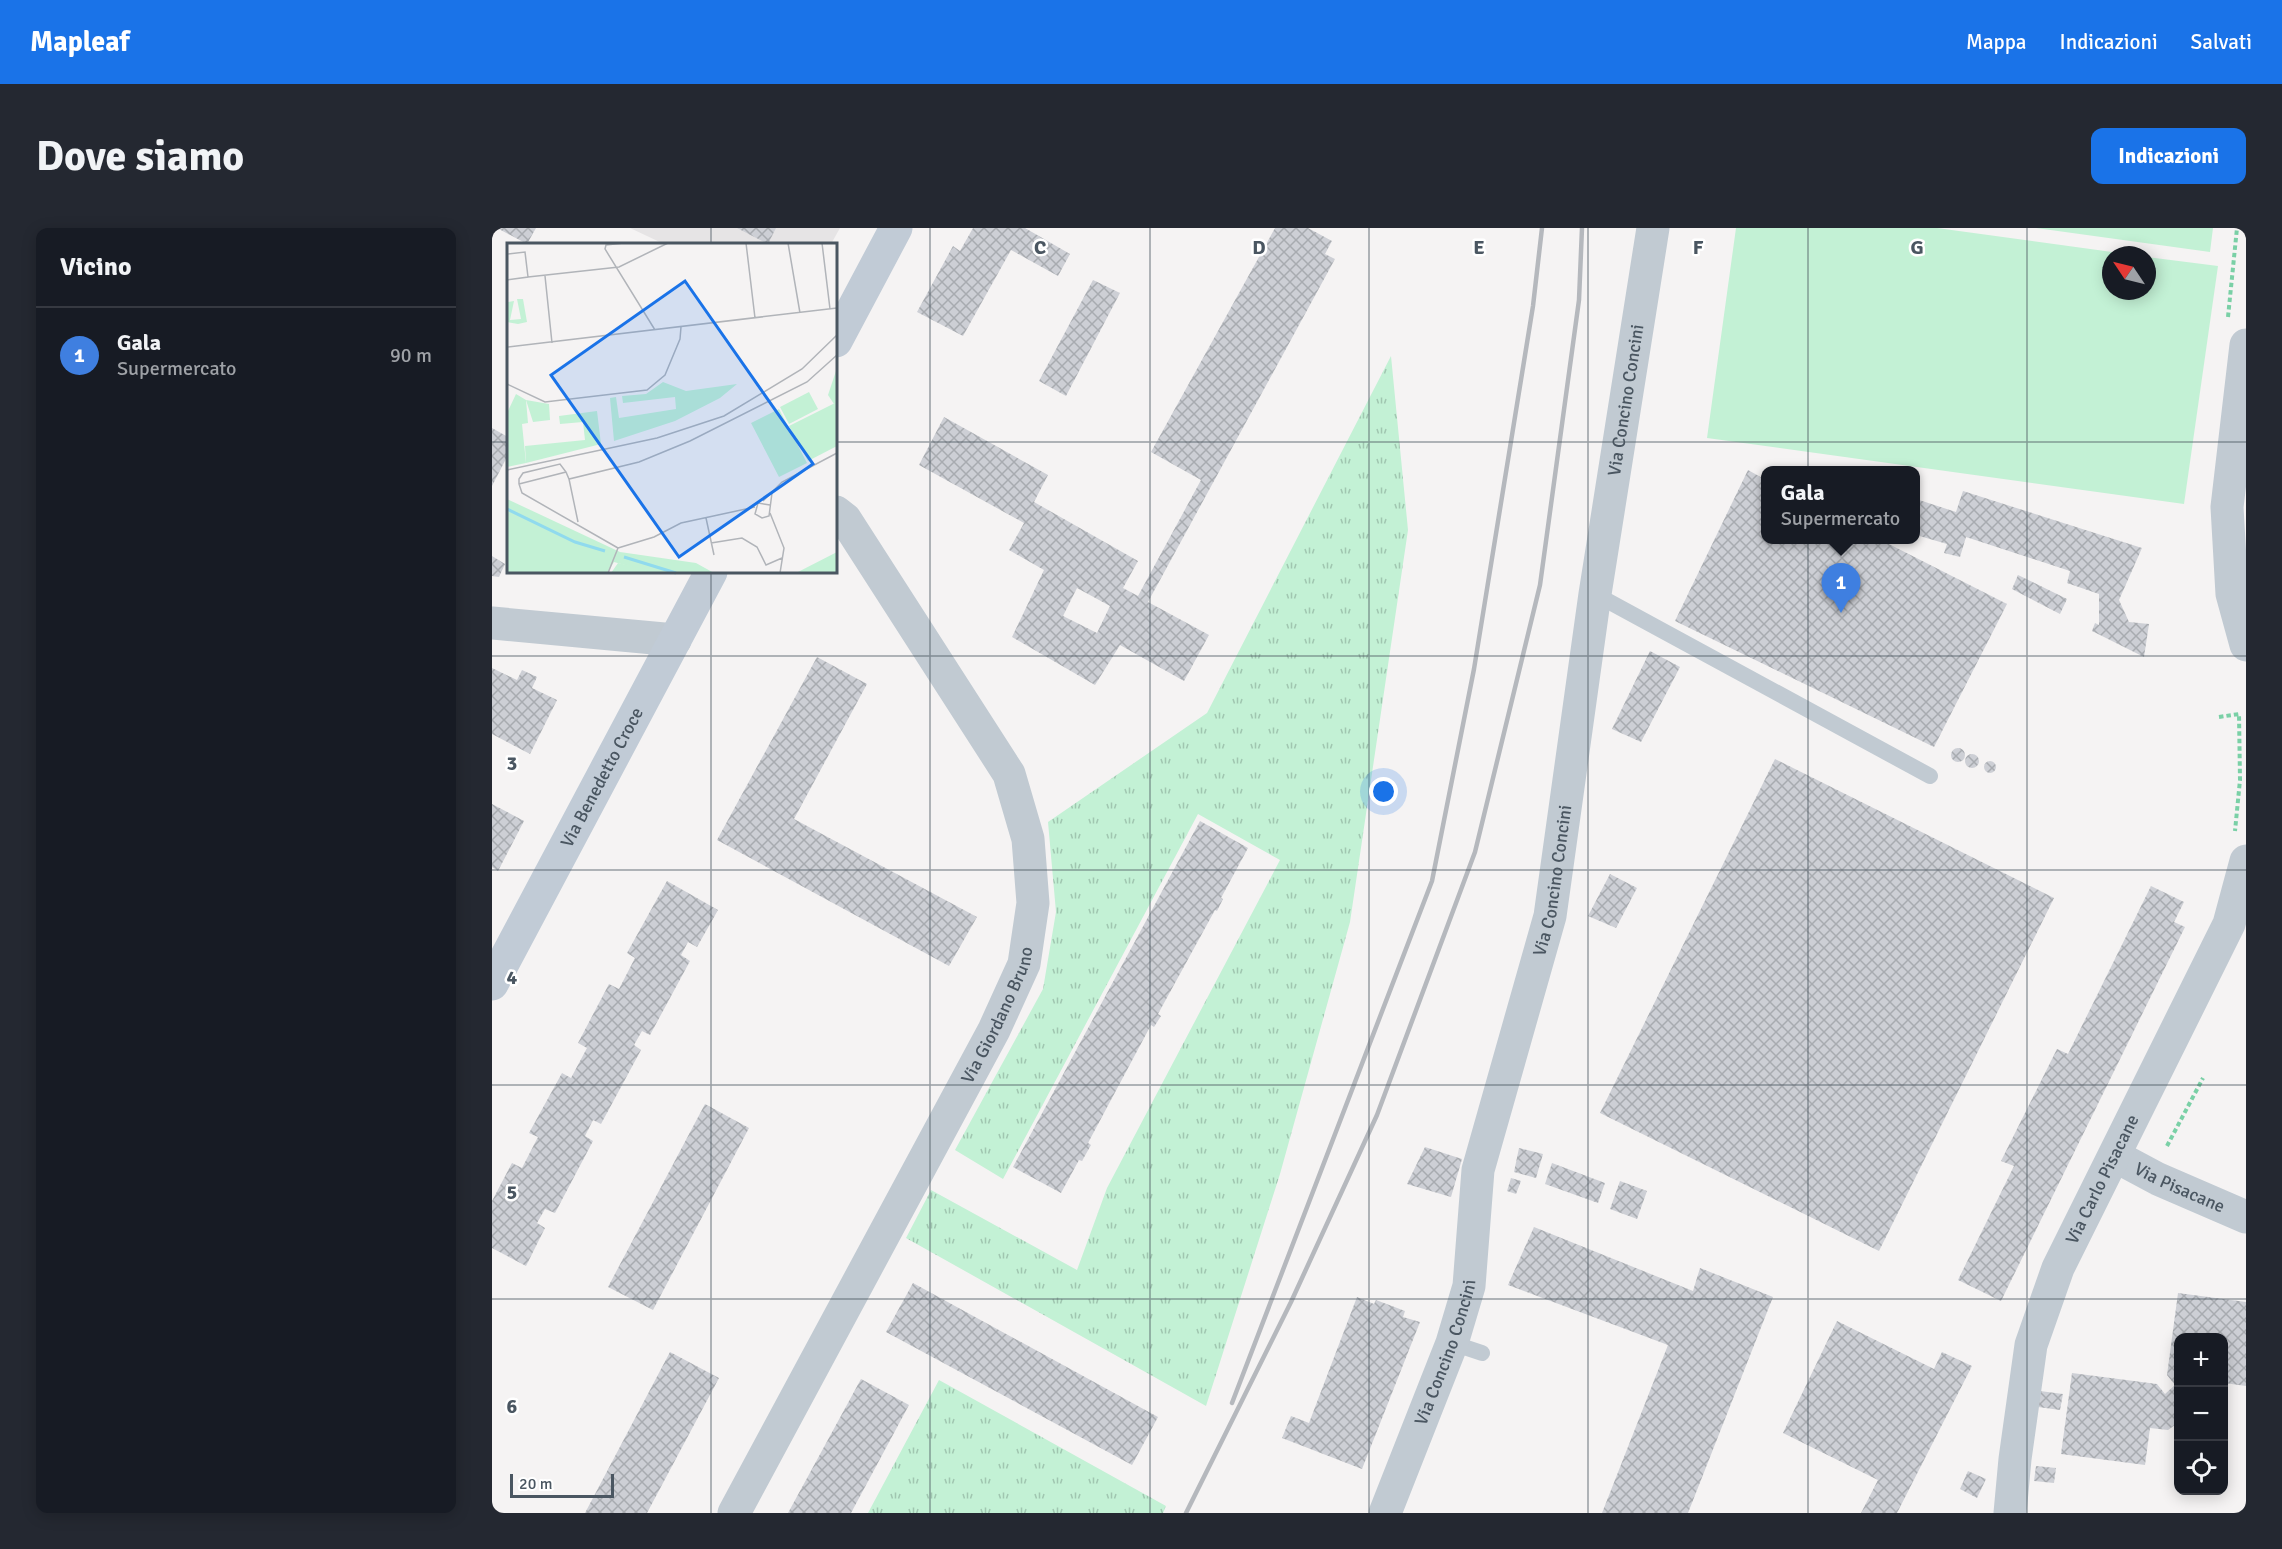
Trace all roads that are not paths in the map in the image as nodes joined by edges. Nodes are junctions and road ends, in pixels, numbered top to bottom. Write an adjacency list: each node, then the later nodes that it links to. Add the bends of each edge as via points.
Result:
1 (896, 228): 3 (main road)
2 (1653, 228): 7 (street, Via Concino Concini)
3 (837, 339)
4 (2246, 345): 8 (street, via 2227,507)
5 (837, 513): 18 (street, Via Giordano Bruno, via 845,519 1009,774 1028,839 1033,903 1024,964 994,1030)
6 (710, 573): 10 (main road, Via Benedetto Croce)
7 (1595, 594): 12 (lane); 19 (street, Via Concino Concini, via 1550,916 1478,1170 1467,1348)
8 (2239, 604): 11 (street)
9 (492, 623): 10 (street)
10 (675, 640): 15 (main road, Via Benedetto Croce)
11 (2246, 645)
12 (1930, 776)
13 (2240, 851): 14 (street, Via Carlo Pisacane)
14 (2237, 912): 16 (street, Via Carlo Pisacane)
15 (492, 984)
16 (2115, 1156): 17 (street, Via Pisacane); 20 (street, Via Carlo Pisacane, via 2058,1268 2031,1346)
17 (2246, 1218)
18 (734, 1513)
19 (1385, 1513)
20 (2010, 1513)

